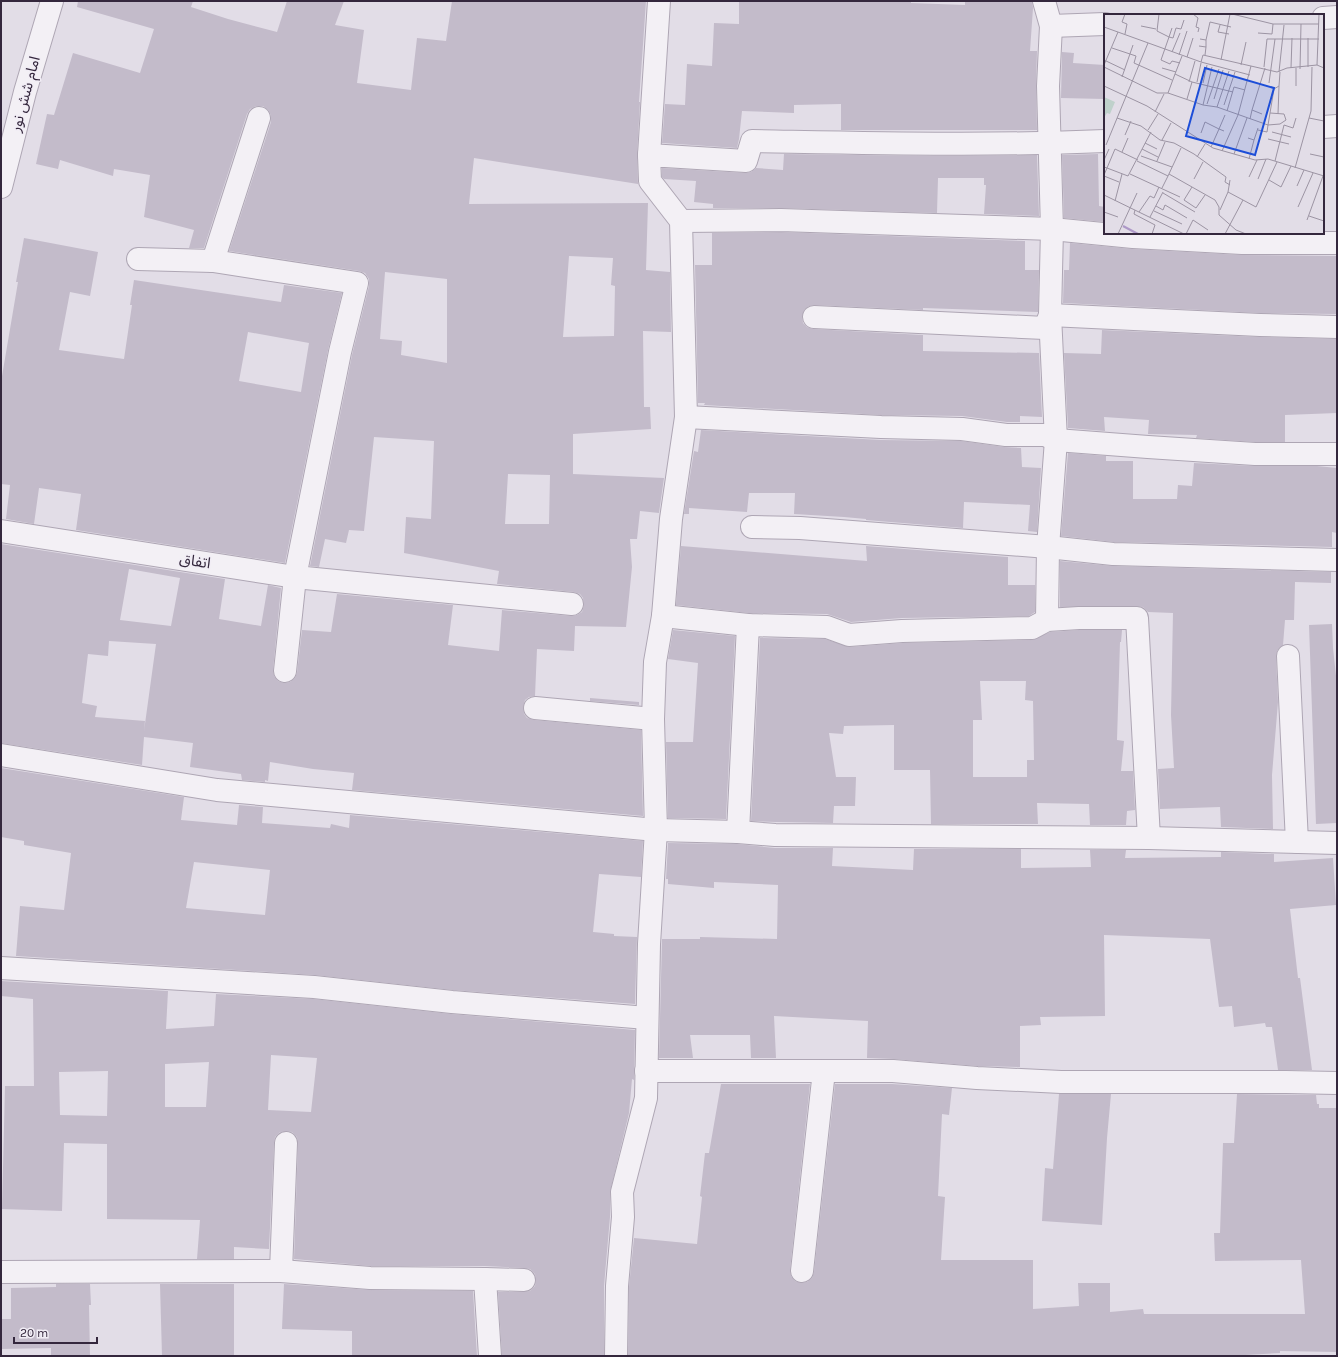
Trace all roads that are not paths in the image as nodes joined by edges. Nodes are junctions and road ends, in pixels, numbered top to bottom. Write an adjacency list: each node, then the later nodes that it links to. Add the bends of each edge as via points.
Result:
1 (52, 1): 14 (street, امام شش نور)
2 (659, 1): 13 (street)
3 (1044, 1): 7 (street)
4 (1337, 17): 5 (street)
5 (1324, 18)
6 (1104, 24): 7 (street)
7 (1051, 26): 12 (street, via 1048,86)
8 (259, 118): 19 (street)
9 (1337, 126): 10 (street)
10 (1324, 127)
11 (1104, 141): 12 (street)
12 (1051, 144): 13 (street, via 752,141 746,162); 16 (street)
13 (649, 155): 15 (street, via 650,181)
14 (1, 187)
15 (681, 221): 16 (street, via 781,220); 23 (street)
16 (1052, 229): 17 (street, via 1133,237 1242,243); 20 (street)
17 (1337, 243)
18 (138, 259): 19 (street)
19 (213, 261): 30 (street, via 357,283 340,352)
20 (1050, 315): 21 (street, via 1045,328); 22 (street); 24 (street)
21 (814, 317)
22 (1337, 327)
23 (686, 417): 24 (street, via 962,429 1006,435 1045,436); 32 (street, via 671,518)
24 (1056, 440): 25 (street, via 1255,454); 28 (street)
25 (1337, 454)
26 (752, 527): 28 (street, via 800,528)
27 (1, 531): 30 (street, اتفاق)
28 (1048, 547): 29 (street, via 1113,554); 33 (street)
29 (1337, 560)
30 (296, 577): 31 (street, اتفاق); 36 (street)
31 (572, 604)
32 (663, 616): 34 (street); 38 (street, via 655,662)
33 (1047, 620): 34 (street, via 1032,628 849,635 827,627); 42 (street, via 1137,618)
34 (748, 625): 41 (street)
35 (1288, 656): 43 (street)
36 (285, 671)
37 (535, 708): 38 (street)
38 (653, 719): 40 (street)
39 (1, 755): 40 (street, via 217,790)
40 (656, 830): 41 (street); 46 (street)
41 (738, 832): 42 (street, via 775,835)
42 (1149, 838): 43 (street)
43 (1297, 842): 44 (street)
44 (1337, 843)
45 (1, 968): 46 (street, via 314,987 452,1002)
46 (647, 1018): 47 (street)
47 (646, 1071): 48 (street); 57 (street, via 646,1098 622,1192)
48 (824, 1071): 49 (street, via 893,1072 1061,1082); 52 (street)
49 (1337, 1083)
50 (286, 1143): 51 (street)
51 (281, 1271): 53 (street); 54 (street, via 370,1278)
52 (802, 1271)
53 (1, 1272)
54 (485, 1279): 55 (street); 56 (street)
55 (524, 1280)
56 (490, 1356)
57 (616, 1356)

